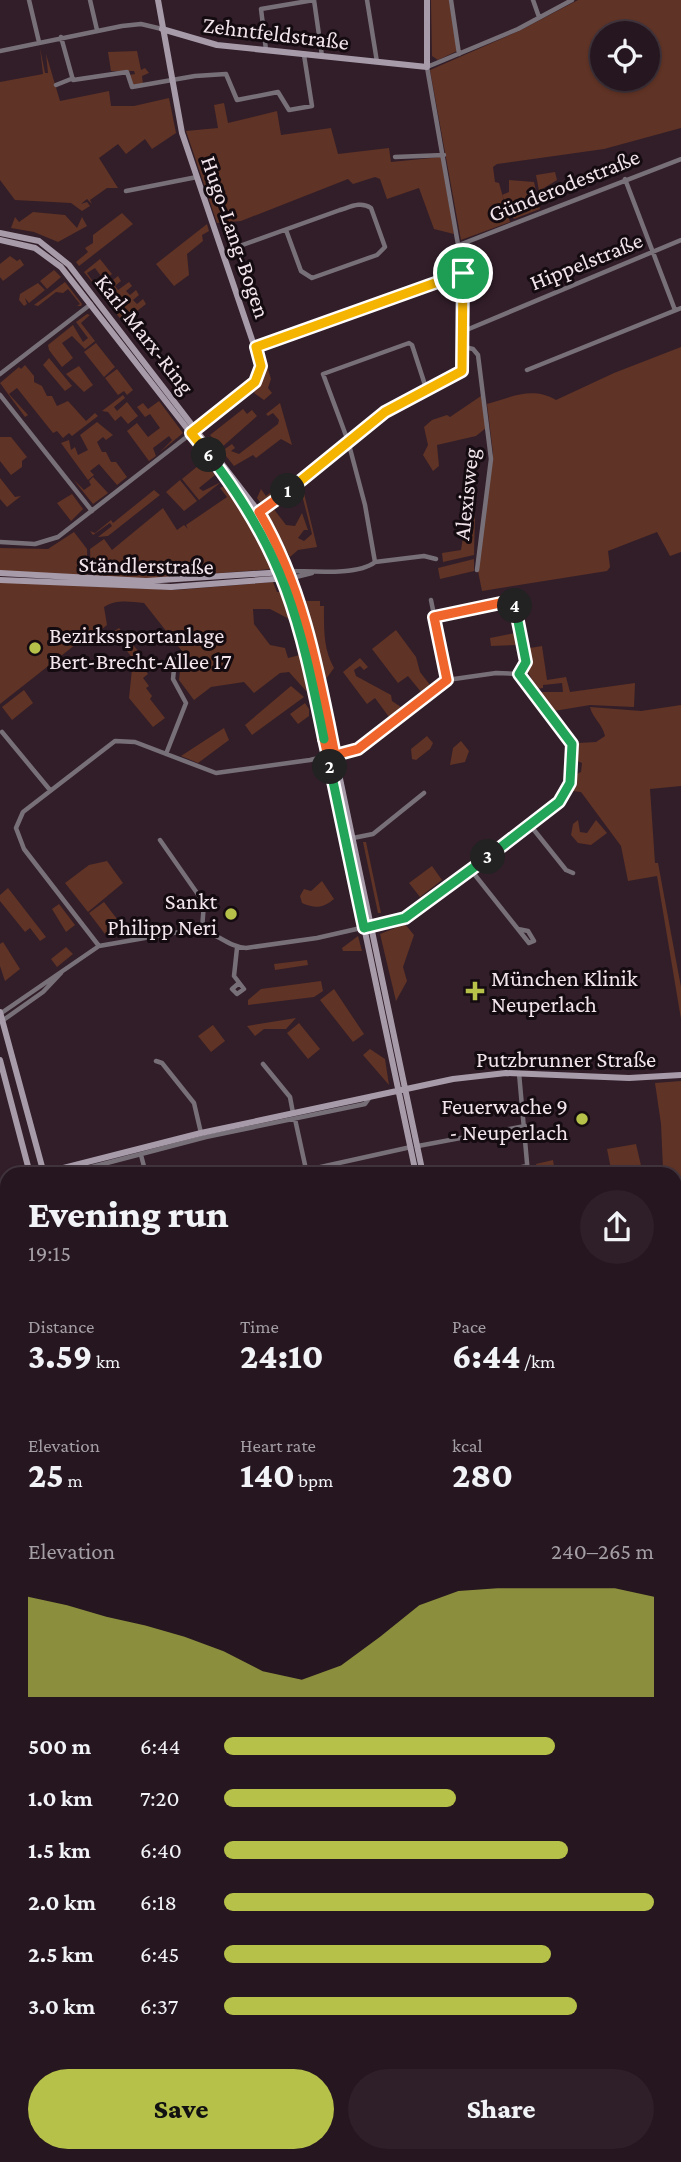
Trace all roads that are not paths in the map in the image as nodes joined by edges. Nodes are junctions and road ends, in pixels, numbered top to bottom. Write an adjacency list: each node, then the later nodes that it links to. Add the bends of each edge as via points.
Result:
1 (29, 0): 13 (street)
2 (90, 0): 11 (street)
3 (158, 0): 10 (main road, Hugo-Lang-Bogen)
4 (367, 0): 19 (street)
5 (427, 0): 20 (main road)
6 (451, 0): 16 (street)
7 (533, 0): 9 (street)
8 (572, 0): 9 (street)
9 (539, 17): 16 (street)
10 (162, 29): 11 (street, Zehntfeldstraße, via 137,24); 15 (main road, Zehntfeldstraße, via 202,43); 22 (main road, Hugo-Lang-Bogen)
11 (97, 30): 12 (street, Zehntfeldstraße)
12 (61, 37): 13 (street, Zehntfeldstraße); 21 (street)
13 (39, 42): 14 (street, Zehntfeldstraße)
14 (0, 51)
15 (266, 51): 17 (main road, Zehntfeldstraße); 18 (street, via 261,9 314,0)
16 (459, 54): 20 (street)
17 (304, 55): 18 (main road, Zehntfeldstraße); 22 (street, via 309,107 287,110 278,92 237,100 226,74)
18 (322, 57): 19 (main road, Zehntfeldstraße)
19 (377, 63): 20 (main road, Zehntfeldstraße)
20 (427, 66): 24 (street)
21 (72, 79): 22 (street, via 127,72 132,87); 23 (street)
22 (172, 81): 27 (main road, Hugo-Lang-Bogen)
23 (56, 85)
24 (444, 155): 25 (street); 34 (street)
25 (395, 157)
26 (681, 159): 28 (street, Günderodestraße)
27 (197, 177): 29 (street); 35 (main road, Hugo-Lang-Bogen)
28 (625, 179): 34 (street, Günderodestraße); 36 (street)
29 (126, 191)
30 (286, 230): 30 (street, via 365,204 373,211 385,247 377,255 312,278 301,271); 35 (street)
31 (0, 233): 38 (main road, Karl-Marx-Ring, via 29,238 52,249)
32 (0, 240): 38 (main road, Karl-Marx-Ring, via 47,254)
33 (681, 240): 36 (street, Hippelstraße)
34 (459, 245): 37 (street)
35 (223, 252): 41 (main road, Hugo-Lang-Bogen)
36 (654, 253): 39 (street); 40 (street, Hippelstraße)
37 (463, 273): 40 (street); 41 (street)
38 (93, 302): 44 (street); 47 (main road, Karl-Marx-Ring)
39 (678, 309): 43 (street)
40 (464, 331): 42 (street)
41 (256, 347): 47 (main road, Hugo-Lang-Bogen, via 261,366 255,382)
42 (464, 347): 45 (street, via 460,373); 54 (street, Alexisweg, via 478,355 490,444)
43 (527, 370)
44 (0, 374)
45 (427, 391): 48 (street, via 385,412); 48 (street, via 410,344 323,374)
46 (0, 395): 49 (street)
47 (194, 431): 49 (street); 50 (main road, Karl-Marx-Ring); 56 (main road, Karl-Marx-Ring)
48 (348, 441): 50 (street); 53 (street)
49 (92, 511): 51 (street, via 52,540)
50 (259, 512): 56 (main road, Karl-Marx-Ring)
51 (0, 542)
52 (436, 559): 53 (street, via 424,556)
53 (375, 562): 56 (street, via 342,571)
54 (477, 570)
55 (0, 573): 56 (main road, Ständlerstraße, via 146,581)
56 (287, 575): 57 (main road, Ständlerstraße, via 171,587); 65 (main road, Karl-Marx-Ring)
57 (0, 580)
58 (430, 600): 59 (street)
59 (434, 617): 61 (street, via 513,602 526,662); 62 (street)
60 (175, 659): 64 (street, via 173,679 186,702)
61 (519, 674): 62 (street); 68 (street, via 573,747 565,794)
62 (447, 680): 65 (street, via 358,749)
63 (2, 732): 66 (street)
64 (166, 754): 65 (street, via 216,773); 66 (street, via 127,740 115,741)
65 (331, 756): 69 (main road, Karl-Marx-Ring); 73 (main road, Karl-Marx-Ring)
66 (50, 790): 76 (street, via 23,812 17,835)
67 (424, 793): 69 (street, via 373,834)
68 (530, 825): 71 (street); 72 (street)
69 (353, 838): 73 (main road, Karl-Marx-Ring)
70 (160, 840): 74 (street, via 204,901)
71 (471, 870): 73 (street, via 405,918); 75 (street)
72 (573, 873)
73 (368, 928): 77 (street); 85 (main road, Karl-Marx-Ring)
74 (202, 929): 76 (street); 77 (street)
75 (518, 929)
76 (99, 946): 79 (street)
77 (237, 948): 78 (street, via 234,974)
78 (239, 983)
79 (0, 1017): 93 (main road)
80 (0, 1060): 92 (main road)
81 (156, 1061): 88 (street, via 194,1103)
82 (263, 1064): 86 (street, via 290,1097)
83 (519, 1073): 84 (main road, Putzbrunner Straße, via 629,1078); 85 (main road, Putzbrunner Straße); 87 (street)
84 (681, 1075)
85 (402, 1089): 86 (main road, Putzbrunner Straße); 89 (main road, Karl-Marx-Ring)
86 (294, 1116): 88 (main road, Putzbrunner Straße); 90 (street, Putzbrunner Straße); 97 (street)
87 (525, 1126): 89 (street); 91 (street)
88 (201, 1133): 94 (main road, Putzbrunner Straße)
89 (414, 1147): 98 (street); 99 (main road); 100 (main road)
90 (141, 1155): 95 (street, Putzbrunner Straße); 96 (street)
91 (527, 1166): 101 (street)
92 (28, 1167)
93 (41, 1167)
94 (84, 1167)
95 (89, 1167)
96 (144, 1167)
97 (305, 1167)
98 (328, 1167)
99 (415, 1167)
100 (421, 1167)
101 (522, 1167)

